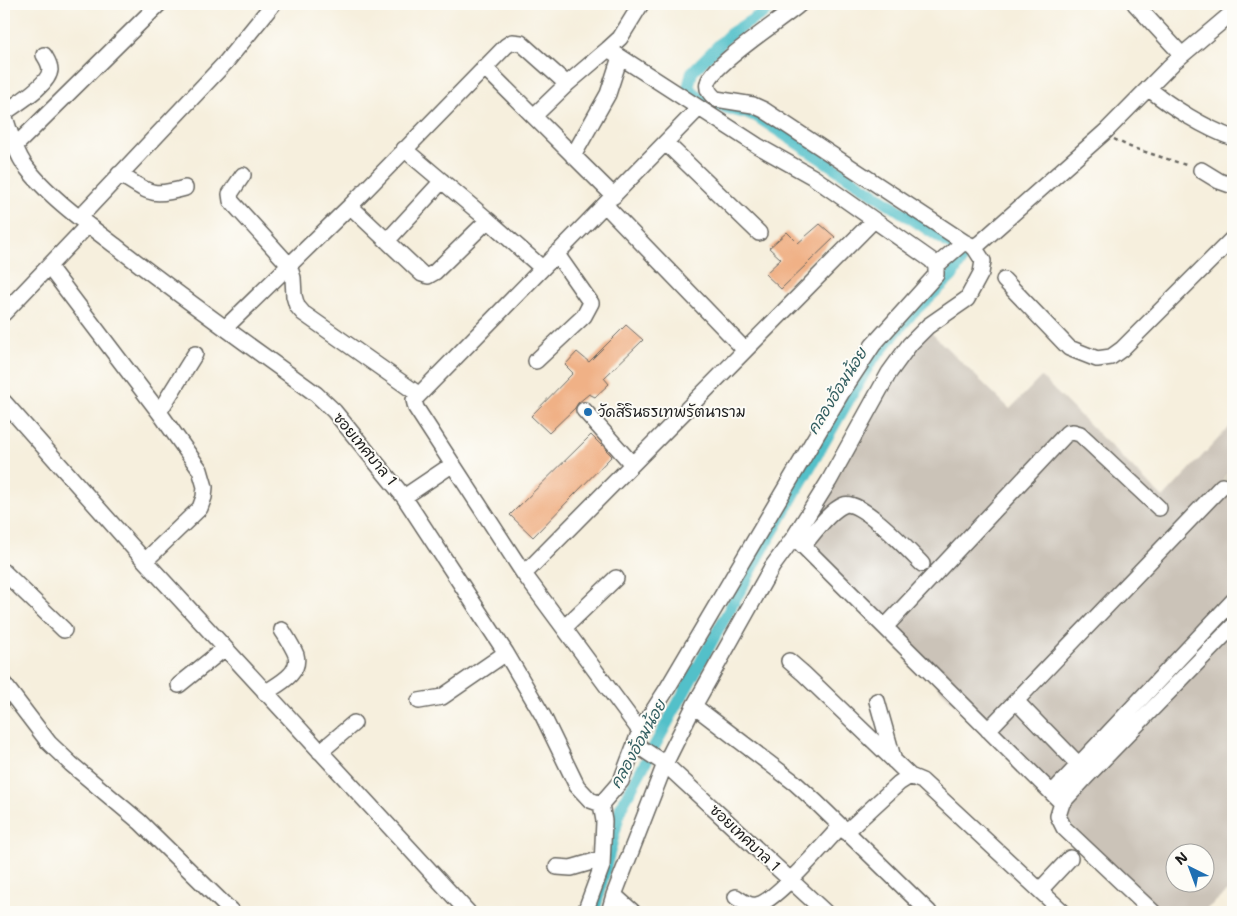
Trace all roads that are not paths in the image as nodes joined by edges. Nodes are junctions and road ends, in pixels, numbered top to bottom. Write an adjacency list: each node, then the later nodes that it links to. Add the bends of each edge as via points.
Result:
1 (159, 4): 18 (street)
2 (273, 4): 22 (street, via 226,62)
3 (641, 4): 7 (street)
4 (800, 4): 35 (street, via 734,54 710,77 708,89 712,95 716,99 764,110)
5 (1135, 4): 9 (street)
6 (1233, 12): 9 (street)
7 (614, 53): 11 (street); 13 (street); 20 (street, via 608,94)
8 (44, 55): 14 (street, via 50,68 46,81)
9 (1182, 55): 12 (street)
10 (484, 67): 11 (street, via 506,46 516,42 525,45); 15 (street); 19 (street)
11 (567, 84): 15 (street)
12 (1153, 92): 16 (street); 35 (street)
13 (699, 108): 17 (street); 30 (street, via 813,177)
14 (4, 114): 18 (street, ซอยเทศบาล 1)
15 (534, 116): 20 (street)
16 (1233, 138)
17 (666, 143): 27 (street); 32 (street)
18 (15, 146): 31 (street, ซอยเทศบาล 1, via 32,174)
19 (404, 149): 24 (street); 28 (street)
20 (574, 156): 27 (street)
21 (1201, 170): 25 (street, via 1219,182)
22 (119, 174): 26 (street, via 156,194); 31 (street)
23 (243, 175): 38 (street, via 230,194 231,201)
24 (442, 182): 29 (street); 34 (street)
25 (1233, 186)
26 (185, 188)
27 (609, 200): 36 (street); 44 (street)
28 (350, 206): 34 (street); 38 (street)
29 (488, 220): 34 (street, via 436,272 428,276); 40 (street)
30 (874, 220): 37 (street); 44 (street)
31 (84, 221): 39 (street); 43 (street, ซอยเทศบาล 1, via 160,281)
32 (759, 233)
33 (1233, 238): 41 (street, via 1111,357 1097,359 1069,348)
34 (387, 240)
35 (972, 250): 37 (street); 56 (street, via 981,272 967,298 928,326 889,373)
36 (556, 254): 40 (street); 46 (street, via 591,303 584,316)
37 (940, 263): 80 (street, via 931,283 873,345 842,392 667,689)
38 (289, 265): 43 (street); 47 (street, via 294,296 303,313)
39 (49, 267): 42 (street); 50 (street)
40 (542, 268): 47 (street)
41 (1004, 280)
42 (4, 313)
43 (226, 327): 54 (street, ซอยเทศบาล 1, via 316,394)
44 (745, 350): 52 (street)
45 (195, 354): 50 (street)
46 (536, 361)
47 (418, 394): 51 (street, via 414,400 416,408)
48 (4, 402): 57 (street)
49 (584, 410): 52 (street)
50 (159, 412): 57 (street, via 200,470 205,487 200,508)
51 (453, 464): 54 (street); 60 (street)
52 (632, 464): 60 (street)
53 (1222, 486): 76 (street)
54 (404, 497): 69 (street, ซอยเทศบาล 1)
55 (1159, 508): 64 (street, via 1080,434 1067,433)
56 (798, 541): 58 (street, via 845,504 853,504 868,513); 64 (street); 77 (street, via 772,567)
57 (145, 561): 68 (street)
58 (922, 564)
59 (4, 572): 66 (street)
60 (524, 574): 65 (street)
61 (616, 578): 65 (street)
62 (1233, 601): 84 (street)
63 (1233, 626): 86 (street)
64 (885, 627): 79 (street)
65 (564, 628): 80 (street)
66 (64, 630)
67 (282, 630): 73 (street, via 296,656 296,667 292,674)
68 (225, 648): 72 (street); 73 (street)
69 (506, 653): 74 (street, via 442,697); 87 (street, ซอยเทศบาล 1, via 543,716 577,786 590,800)
70 (789, 661): 82 (street)
71 (4, 684): 96 (street, via 49,743 140,822)
72 (179, 686)
73 (266, 693): 81 (street)
74 (419, 701)
75 (877, 701): 82 (street)
76 (1016, 701): 79 (street); 84 (street)
77 (694, 706): 83 (street); 88 (street, via 795,783)
78 (354, 723): 81 (street)
79 (988, 730): 86 (street)
80 (640, 742): 83 (street, ซอยเทศบาล 1); 87 (street, via 621,781)
81 (320, 752): 97 (street)
82 (894, 761): 85 (street)
83 (662, 762): 92 (street, ซอยเทศบาล 1); 94 (street)
84 (1078, 765): 86 (street)
85 (910, 776): 88 (street); 93 (street, via 922,781)
86 (1057, 798): 104 (street, via 1058,816 1064,828)
87 (601, 804): 90 (street, via 604,821)
88 (844, 829): 92 (street); 102 (street)
89 (1070, 858): 93 (street)
90 (602, 859): 91 (street, via 571,868); 98 (street)
91 (557, 867)
92 (790, 880): 95 (street, via 768,900 757,905 747,905); 101 (street, ซอยเทศบาล 1)
93 (1040, 890): 103 (street)
94 (614, 895): 99 (street); 100 (street)
95 (736, 897)
96 (232, 912)
97 (468, 912)
98 (585, 912)
99 (609, 912)
100 (633, 912)
101 (825, 912)
102 (929, 912)
103 (1063, 912)
104 (1153, 912)

